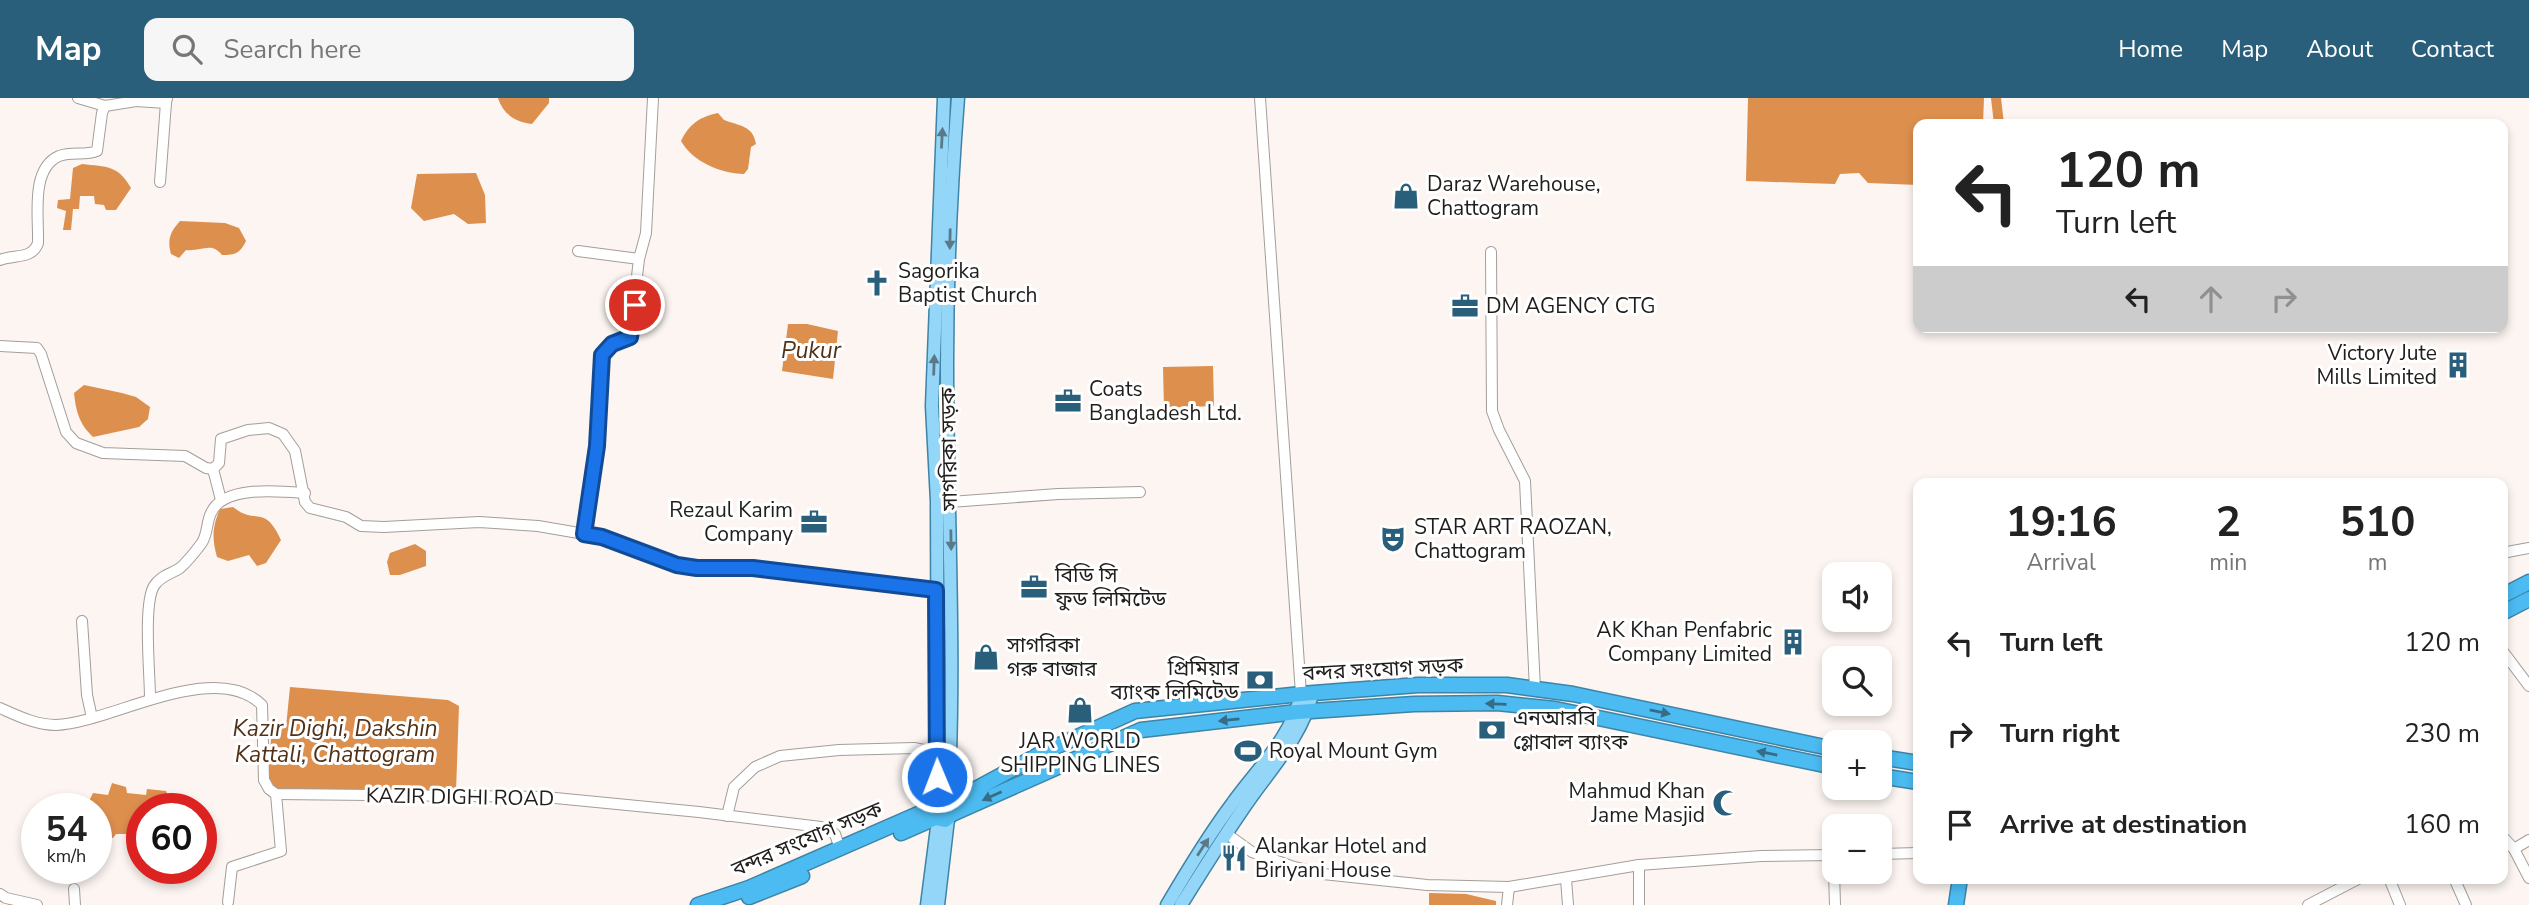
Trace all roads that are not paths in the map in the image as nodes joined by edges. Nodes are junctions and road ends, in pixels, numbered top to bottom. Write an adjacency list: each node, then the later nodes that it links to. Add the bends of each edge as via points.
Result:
1 (78, 98): 7 (street)
2 (653, 98): 11 (street, via 646,233)
3 (944, 98): 14 (main road, one-way to 3)
4 (958, 98): 15 (main road, সাগরিকা সড়ক, one-way to 15, via 951,189)
5 (1260, 98): 34 (street)
6 (167, 101): 7 (street); 8 (street)
7 (106, 106): 12 (street, via 97,151 59,156 40,179 36,250)
8 (160, 182)
9 (578, 251): 11 (street)
10 (1491, 252): 33 (street, via 1492,411 1525,481)
11 (639, 259): 21 (street, via 630,337 612,344 602,355 597,446)
12 (0, 260)
13 (0, 346): 16 (street, via 37,348 66,432 76,443 103,453 185,456)
14 (932, 406): 15 (main road); 25 (main road)
15 (948, 407): 20 (main road, সাগরিকা সড়ক)
16 (214, 469): 18 (street, via 219,463 220,439 270,428 283,434 295,451); 19 (street)
17 (1140, 492): 20 (street)
18 (305, 493): 19 (street, via 273,490); 21 (street, via 310,508 361,526 478,522)
19 (221, 500): 35 (street, via 211,512 203,541 181,567 153,587 148,615)
20 (950, 502): 26 (main road, সাগরিকা সড়ক, one-way to 26)
21 (584, 534): 25 (street, via 677,565 766,569)
22 (2529, 548): 23 (street)
23 (2508, 552)
24 (2529, 582): 27 (highway)
25 (936, 590): 26 (street); 40 (main road)
26 (952, 593): 41 (main road, সাগরিকা সড়ক)
27 (2508, 593)
28 (2529, 599): 29 (highway)
29 (2508, 610)
30 (82, 621): 38 (street)
31 (2508, 658): 32 (street)
32 (2529, 686)
33 (1535, 689): 34 (highway, বন্দর সংযোগ সড়ক, via 1418,685); 39 (highway, বন্দর সংযোগ সড়ক, one-way to 39)
34 (1306, 694): 37 (main road); 48 (highway, বন্দর সংযোগ সড়ক, via 1135,711 1044,752)
35 (150, 698): 38 (street); 47 (street, via 224,688 256,699 264,715 264,780)
36 (0, 708): 38 (street, via 34,722 56,725)
37 (1302, 712): 44 (highway, বন্দর সংযোগ সড়ক, one-way to 37, via 1542,707 1414,704); 48 (highway, বন্দর সংযোগ সড়ক, one-way to 48, via 1141,730); 50 (main road, via 1279,761); 77 (main road, one-way to 37, via 1230,806)
38 (92, 718)
39 (1822, 746)
40 (936, 754): 41 (street); 48 (main road); 49 (street, via 914,748 780,756 755,767 734,787)
41 (950, 754): 48 (main road, সাগরিকা সড়ক)
42 (1892, 759): 43 (highway)
43 (1913, 762)
44 (1822, 764)
45 (1892, 778): 46 (highway)
46 (1913, 781)
47 (276, 793): 49 (street, KAZIR DIGHI ROAD, via 545,797); 70 (street, via 281,851 232,867)
48 (942, 810): 53 (highway, বন্দর সংযোগ সড়ক); 74 (highway, বন্দর সংযোগ সড়ক, via 770,890); 75 (main road, সাগরিকা সড়ক); 76 (main road, সাগরিকা সড়ক)
49 (727, 816): 53 (street, KAZIR DIGHI ROAD, via 821,827 835,834)
50 (1227, 834): 66 (street, via 1252,852 1323,874 1427,885); 78 (main road)
51 (2529, 840): 54 (street)
52 (2508, 842): 54 (street)
53 (839, 849): 73 (highway, বন্দর সংযোগ সড়ক)
54 (2514, 849): 59 (street)
55 (1913, 853): 56 (street)
56 (1892, 854)
57 (1822, 855): 58 (street)
58 (1639, 865): 60 (street); 81 (street)
59 (2529, 878)
60 (1566, 879): 66 (street); 80 (street)
61 (1834, 884): 82 (street)
62 (1958, 884): 83 (highway)
63 (2347, 884): 69 (street)
64 (2391, 884): 86 (street)
65 (2457, 884): 87 (street)
66 (1509, 887): 79 (street)
67 (74, 889): 72 (street)
68 (0, 894): 71 (street)
69 (2328, 894): 84 (street); 85 (street)
70 (228, 902)
71 (37, 905)
72 (75, 905)
73 (698, 905)
74 (725, 905)
75 (927, 905)
76 (938, 905)
77 (1167, 905)
78 (1181, 905)
79 (1507, 905)
80 (1568, 905)
81 (1639, 905)
82 (1835, 905)
83 (1956, 905)
84 (2308, 905)
85 (2333, 905)
86 (2400, 905)
87 (2466, 905)

